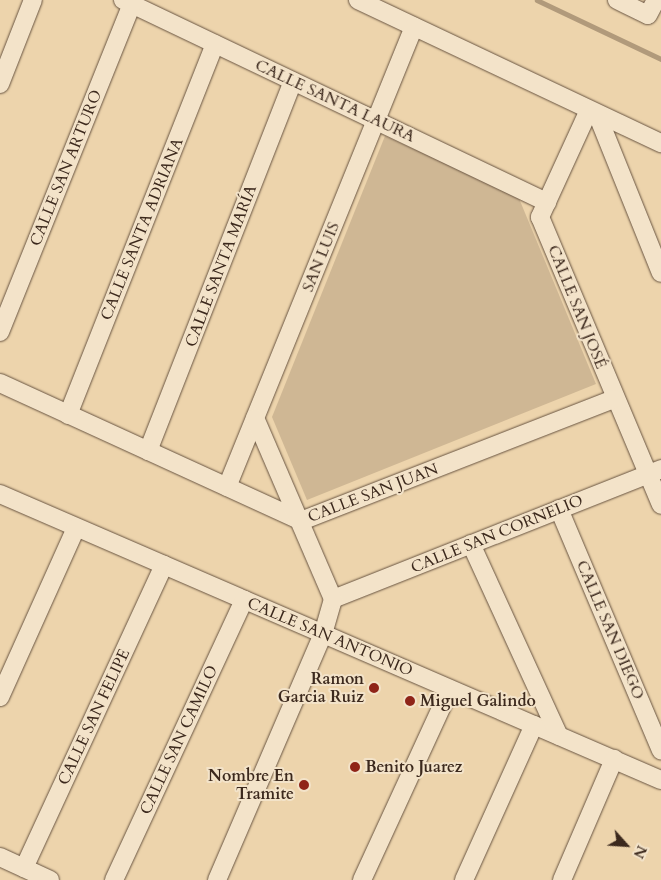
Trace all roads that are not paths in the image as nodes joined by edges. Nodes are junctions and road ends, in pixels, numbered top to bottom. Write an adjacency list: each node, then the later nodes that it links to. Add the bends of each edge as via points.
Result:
1 (33, 0): 9 (street)
2 (358, 0): 6 (street)
3 (617, 0): 5 (street)
4 (128, 2): 7 (street, CALLE SANTA LAURA); 15 (street, CALLE SAN ARTURO)
5 (652, 8)
6 (414, 26): 10 (street); 11 (street, SAN LUIS)
7 (215, 44): 8 (street, CALLE SANTA LAURA); 18 (street, CALLE SANTA ADRIANA)
8 (293, 81): 11 (street, CALLE SANTA LAURA); 20 (street, CALLE SANTA MARÍA)
9 (0, 84)
10 (593, 112): 12 (street); 13 (street, CALLE SAN JOSÉ); 14 (street)
11 (376, 120): 13 (street, CALLE SANTA LAURA); 19 (street, SAN LUIS)
12 (661, 143)
13 (547, 202): 17 (street, CALLE SAN JOSÉ, via 540,217)
14 (661, 272)
15 (0, 332)
16 (0, 384): 18 (street, CALLE SAN JUAN)
17 (614, 399): 21 (street, CALLE SAN JOSÉ); 26 (street, CALLE SAN JUAN)
18 (68, 415): 20 (street, CALLE SAN JUAN)
19 (255, 418): 22 (street, SAN LUIS); 26 (street)
20 (148, 451): 22 (street, CALLE SAN JUAN)
21 (655, 472): 24 (street, CALLE SAN JOSÉ); 25 (street, CALLE SAN CORNELIO)
22 (227, 487): 26 (street, CALLE SAN JUAN)
23 (0, 494): 27 (street, CALLE SAN ANTONIO)
24 (661, 505)
25 (559, 509): 28 (street, CALLE SAN CORNELIO); 37 (street, CALLE SAN DIEGO)
26 (301, 521): 30 (street)
27 (76, 528): 29 (street, CALLE SAN ANTONIO); 34 (street)
28 (471, 544): 30 (street, CALLE SAN CORNELIO); 36 (street)
29 (164, 565): 31 (street, CALLE SAN ANTONIO); 41 (street, CALLE SAN FELIPE)
30 (332, 599): 32 (street)
31 (244, 600): 32 (street, CALLE SAN ANTONIO); 43 (street, CALLE SAN CAMILO)
32 (323, 634): 33 (street, CALLE SAN ANTONIO); 44 (street)
33 (450, 689): 35 (street, CALLE SAN ANTONIO); 45 (street)
34 (0, 697)
35 (534, 725): 36 (street, CALLE SAN ANTONIO); 46 (street)
36 (559, 736): 38 (street, CALLE SAN ANTONIO)
37 (661, 750)
38 (614, 759): 39 (street, CALLE SAN ANTONIO); 47 (street)
39 (661, 780)
40 (0, 857): 41 (street)
41 (24, 868): 42 (street)
42 (50, 880)
43 (114, 880)
44 (217, 880)
45 (362, 880)
46 (464, 880)
47 (562, 880)

